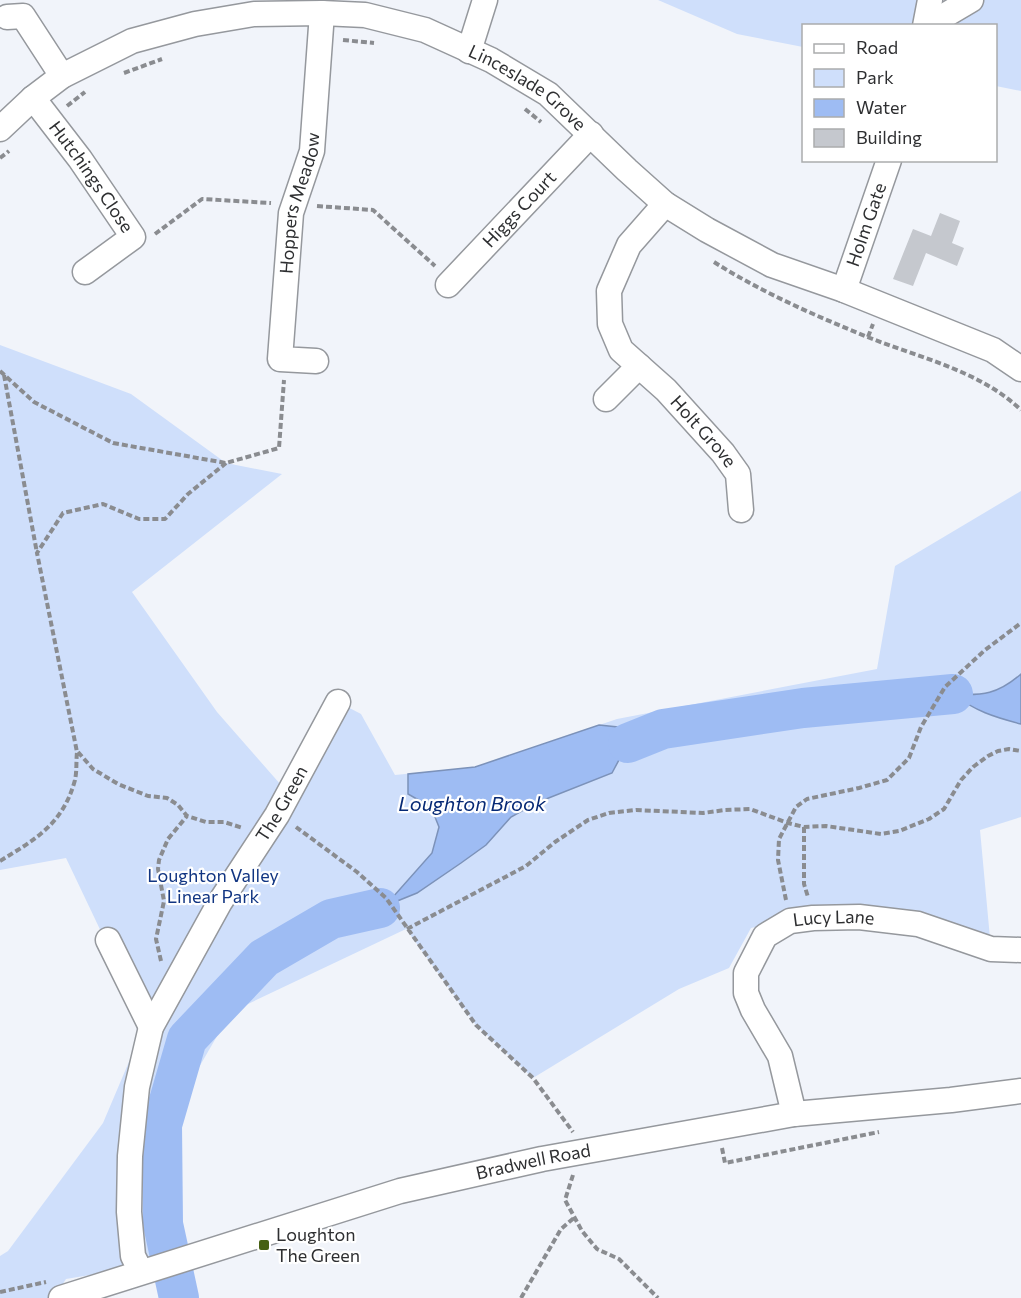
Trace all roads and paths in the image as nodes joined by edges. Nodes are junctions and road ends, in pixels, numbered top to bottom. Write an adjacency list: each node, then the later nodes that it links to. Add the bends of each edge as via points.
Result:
1 (485, 0): 11 (street)
2 (930, 0): 7 (street)
3 (971, 0): 8 (street)
4 (283, 6): 5 (street, Linceslade Grove); 13 (street, Linceslade Grove, via 132,41)
5 (322, 13): 9 (street, Hoppers Meadow); 11 (street, Linceslade Grove, via 364,15 425,30)
6 (8, 17): 13 (street, via 23,16)
7 (926, 24)
8 (929, 24)
9 (320, 37): 10 (path); 28 (street, Hoppers Meadow, via 312,151 291,213)
10 (382, 44)
11 (469, 51): 20 (street, Linceslade Grove, via 548,94)
12 (171, 55): 14 (path)
13 (62, 76): 16 (street, Linceslade Grove)
14 (115, 77)
15 (91, 89): 18 (path)
16 (33, 98): 18 (street, Hutchings Close); 19 (street, Linceslade Grove)
17 (524, 108): 20 (path)
18 (48, 119): 25 (street, Hutchings Close, via 133,237)
19 (8, 137): 21 (path)
20 (583, 142): 23 (street, Linceslade Grove, via 627,170); 26 (street, Higgs Court)
21 (0, 158)
22 (888, 162): 27 (street, Holm Gate)
23 (665, 204): 27 (street, Linceslade Grove, via 772,265); 30 (street, Holt Grove, via 629,245 609,291 610,324 621,350)
24 (708, 259): 35 (path, via 748,284 802,309 980,379)
25 (85, 272)
26 (448, 285)
27 (844, 290): 31 (street, Linceslade Grove, via 993,350)
28 (280, 358): 29 (street); 36 (path, via 284,383 279,448)
29 (316, 361)
30 (639, 366): 34 (street); 37 (street, Holt Grove, via 666,390 738,474)
31 (1021, 369)
32 (0, 370): 33 (path)
33 (4, 375): 36 (path, via 34,402 113,443); 38 (path)
34 (606, 399)
35 (1021, 410)
36 (226, 463): 38 (path, via 165,519 139,519 103,504 63,513)
37 (741, 510)
38 (37, 553): 42 (path)
39 (1021, 623): 45 (path, via 945,687 921,727 909,758 887,780 807,799 796,807)
40 (338, 702): 43 (street, The Green)
41 (1021, 751): 46 (path, via 1009,749 988,756 961,780 944,809 899,831 881,834)
42 (77, 752): 44 (path, via 93,769 118,784 148,796 167,798); 48 (path, via 75,779 63,811 39,836)
43 (277, 815): 47 (street, The Green); 50 (path, via 357,872 386,898)
44 (187, 816): 47 (path, via 224,822); 53 (path, via 168,839 158,870 164,901 157,928 158,952 166,971)
45 (788, 823): 46 (path); 49 (path, via 779,839 778,860); 50 (path, via 750,809 609,813 588,820 526,866)
46 (804, 827): 49 (path)
47 (261, 838): 53 (street, The Green)
48 (0, 861)
49 (802, 920): 52 (street, Lucy Lane, via 859,917 918,924 991,950); 56 (street, Lucy Lane, via 765,936 746,973 746,993 780,1056)
50 (407, 929): 59 (path, via 476,1025 533,1078 579,1140)
51 (108, 940): 54 (street)
52 (1021, 950)
53 (176, 980): 54 (street, The Green)
54 (151, 1027): 61 (street, The Green, via 137,1087 129,1212 133,1256)
55 (1021, 1091): 56 (street, Bradwell Road)
56 (794, 1114): 57 (street, Bradwell Road)
57 (717, 1126): 58 (path, via 725,1163); 59 (street, Bradwell Road)
58 (884, 1131)
59 (581, 1152): 60 (path, via 565,1200); 61 (street, Bradwell Road, via 400,1191)
60 (575, 1217): 64 (path, via 561,1229); 65 (path, via 597,1249 619,1259)
61 (151, 1269): 62 (street, Bradwell Road)
62 (97, 1293): 63 (street, Bradwell Road)
63 (61, 1298)
64 (521, 1298)
65 (658, 1298)

